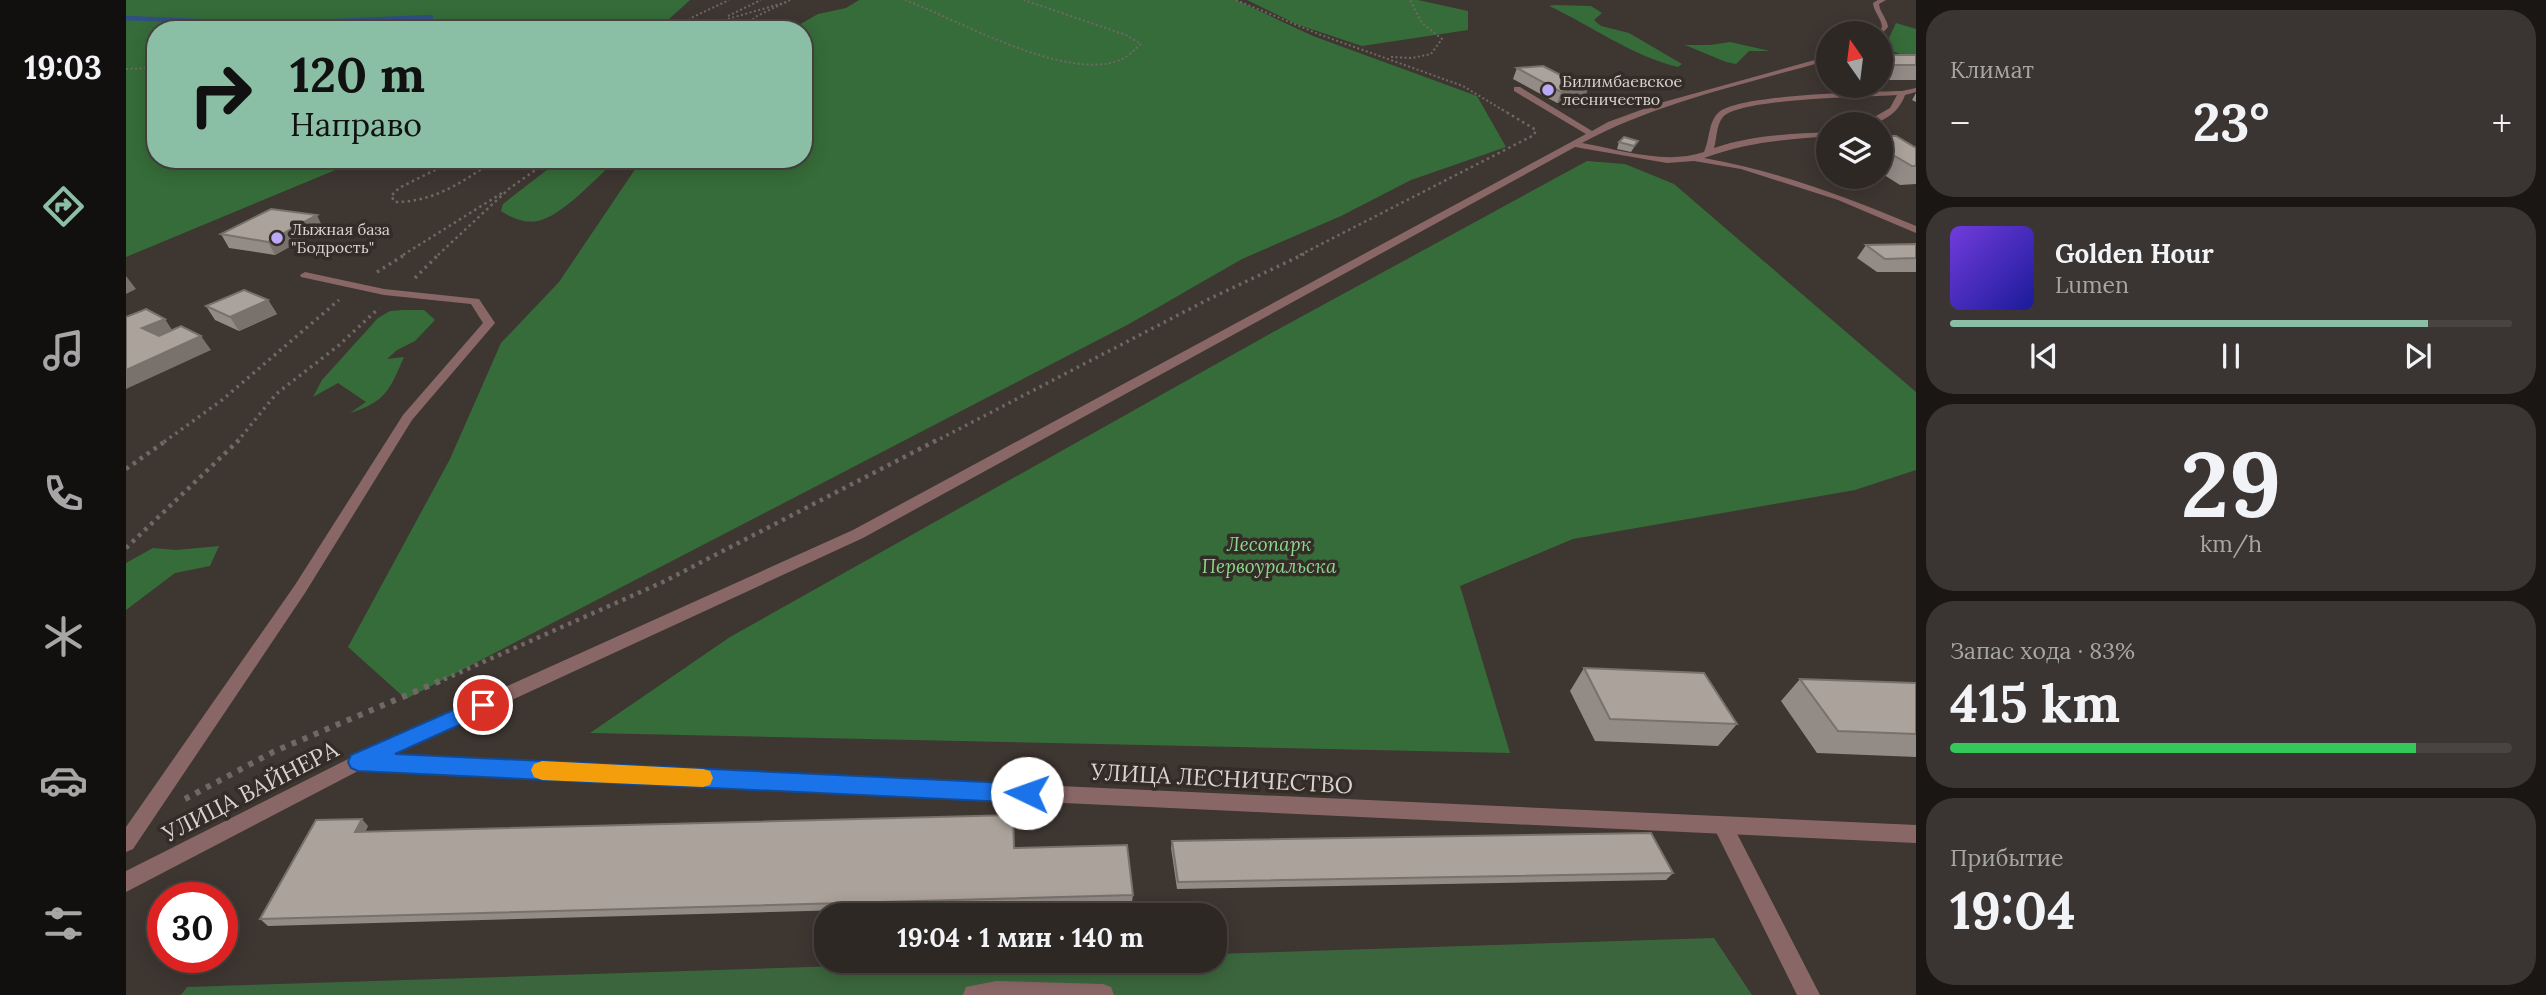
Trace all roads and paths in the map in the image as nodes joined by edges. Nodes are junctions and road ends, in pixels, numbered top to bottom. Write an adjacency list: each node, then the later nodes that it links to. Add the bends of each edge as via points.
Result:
1 (729, 0): 9 (path)
2 (761, 0): 10 (path)
3 (905, 0): 4 (path, via 1072,65 1104,65 1133,56 1141,44)
4 (1024, 0)
5 (1236, 0): 14 (path)
6 (1410, 0): 14 (path, via 1422,23 1442,40 1432,54)
7 (1883, 0): 13 (street, via 1876,3)
8 (788, 1): 11 (path); 12 (path)
9 (688, 21)
10 (720, 21)
11 (720, 21)
12 (752, 21)
13 (1884, 21)
14 (1383, 57): 38 (path, via 1463,86 1536,130 1534,135 663,582 273,752)
15 (1816, 62): 22 (street, УЛИЦА ВАЙНЕРА, via 1663,105)
16 (147, 68): 17 (path)
17 (126, 69)
18 (1517, 89): 22 (street)
19 (1916, 90): 20 (street)
20 (1902, 93): 21 (street); 25 (street, via 1805,97 1733,107 1715,120)
21 (1891, 112)
22 (1591, 134): 24 (street, УЛИЦА ВАЙНЕРА)
23 (1816, 135): 25 (street, via 1734,144)
24 (1571, 144): 26 (street, via 1638,157); 37 (street, УЛИЦА ВАЙНЕРА, via 858,534)
25 (1708, 153): 26 (street)
26 (1692, 159): 31 (street, via 1742,167 1841,198)
27 (439, 168): 28 (path, via 391,196 396,202 409,203 428,198 448,191)
28 (482, 168)
29 (538, 168): 30 (path)
30 (512, 186): 33 (path); 34 (path)
31 (1916, 230)
32 (305, 275): 33 (street)
33 (357, 286): 34 (street); 35 (path, via 222,400)
34 (398, 294): 36 (path, via 276,394 248,431); 41 (street, via 475,301 489,323 407,418 300,589)
35 (126, 470)
36 (126, 548)
37 (358, 762): 39 (street, УЛИЦА ЛЕСНИЧЕСТВО); 42 (street, УЛИЦА ВАЙНЕРА)
38 (176, 804)
39 (1723, 826): 40 (street, УЛИЦА ЛЕСНИЧЕСТВО); 45 (street)
40 (1916, 834)
41 (126, 843)
42 (126, 882)
43 (974, 995): 44 (street)
44 (1103, 995)
45 (1809, 995)

